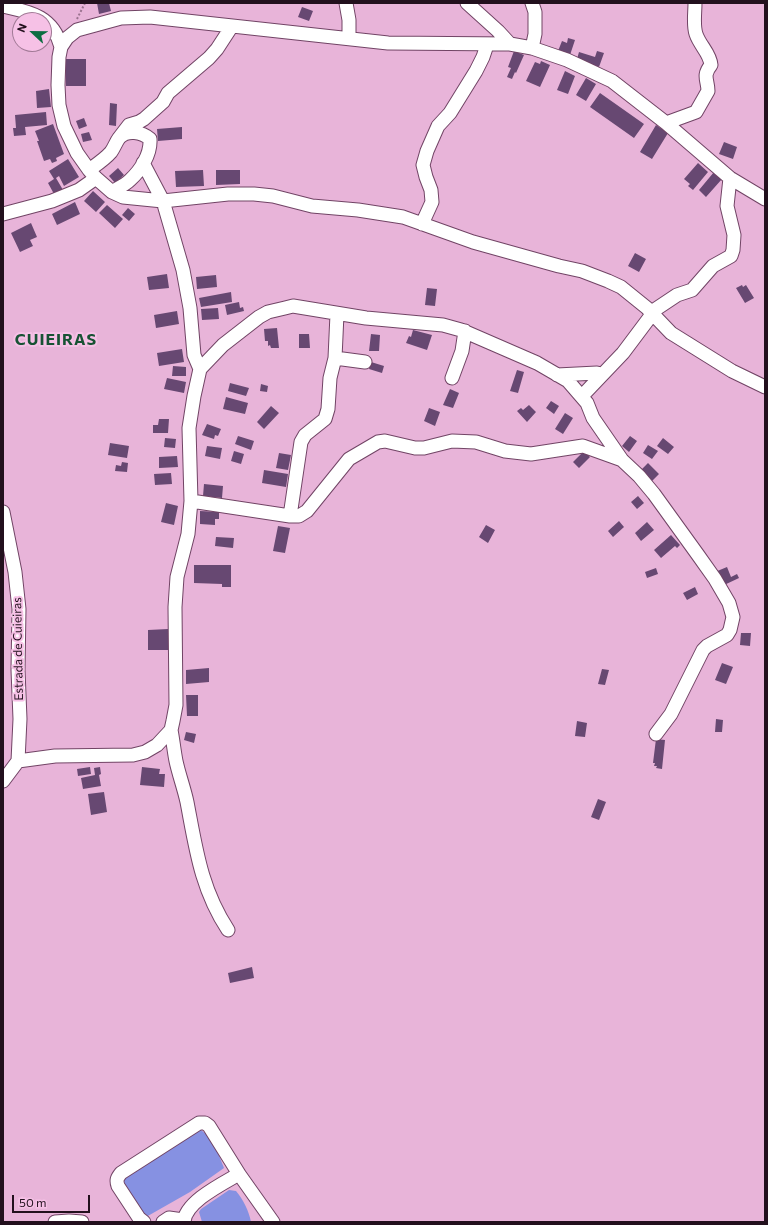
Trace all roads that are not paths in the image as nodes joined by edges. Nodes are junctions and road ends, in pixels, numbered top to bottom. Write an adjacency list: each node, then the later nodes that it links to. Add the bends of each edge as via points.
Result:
1 (346, 3): 7 (street)
2 (466, 3): 8 (street)
3 (532, 3): 11 (street, via 535,12 535,34)
4 (695, 3): 12 (street, via 697,36 710,58 711,65 706,74 708,91 696,112)
5 (3, 6): 10 (street, via 25,10 50,24)
6 (232, 26): 7 (street); 10 (street, via 150,17 121,18 77,30); 13 (street, via 209,58 168,93 163,102 144,119 129,125)
7 (349, 38): 9 (street, via 388,43)
8 (510, 44): 9 (street); 11 (street)
9 (487, 45): 21 (street, via 476,71 450,113 438,126 427,151 423,165 432,202)
10 (61, 47): 15 (street, via 58,85 62,119 78,153)
11 (532, 48): 12 (street, via 567,60 612,81)
12 (666, 123): 16 (street)
13 (119, 138): 14 (street, via 124,134 138,132 150,139); 15 (street)
14 (143, 163): 17 (street, via 136,174); 19 (street)
15 (92, 174): 17 (street); 20 (street, via 79,190 52,201)
16 (730, 178): 18 (street); 23 (street, via 727,206 734,235 731,256 713,266 692,290 677,295)
17 (112, 192): 19 (street, via 122,197)
18 (765, 199)
19 (163, 201): 21 (street, via 254,194 312,206 382,213); 27 (street, via 183,270 190,308 194,355)
20 (3, 214)
21 (422, 224): 23 (street, via 473,242 594,274 621,287)
22 (337, 314): 24 (street, via 443,325); 25 (street); 27 (street, via 293,306 268,312 223,345)
23 (652, 314): 28 (street, via 633,341); 31 (street, via 671,333 732,371)
24 (464, 331): 29 (street, via 537,363); 30 (street, via 462,351)
25 (335, 358): 26 (street); 36 (street, via 325,419 305,435 301,442)
26 (365, 362)
27 (200, 369): 34 (street, via 189,428)
28 (602, 374): 29 (street); 32 (street)
29 (557, 375): 32 (street, via 568,381)
30 (452, 378)
31 (765, 387)
32 (582, 396): 33 (street, via 593,418)
33 (622, 460): 36 (street, via 583,446 526,454 476,442 452,441 424,448 378,442 349,458 307,511 299,516); 38 (street, via 654,494 711,573 729,602 733,617 727,635 703,650 671,714)
34 (191, 501): 36 (street); 37 (street, via 188,534 177,577 176,705)
35 (3, 512): 39 (street, Estrada de Cuieiras, via 15,572 19,609)
36 (290, 516)
37 (171, 730): 39 (street, via 157,745 133,755 55,756); 41 (street, via 196,853 207,889)
38 (656, 734)
39 (18, 761): 40 (street)
40 (3, 781)
41 (228, 930)
42 (238, 1174): 43 (street, via 197,1200 189,1209); 46 (street, via 209,1126 199,1123 118,1177 118,1186); 48 (street)
43 (184, 1221): 47 (street, via 169,1218)
44 (55, 1222): 45 (street)
45 (82, 1222)
46 (144, 1222)
47 (163, 1222)
48 (273, 1222)

